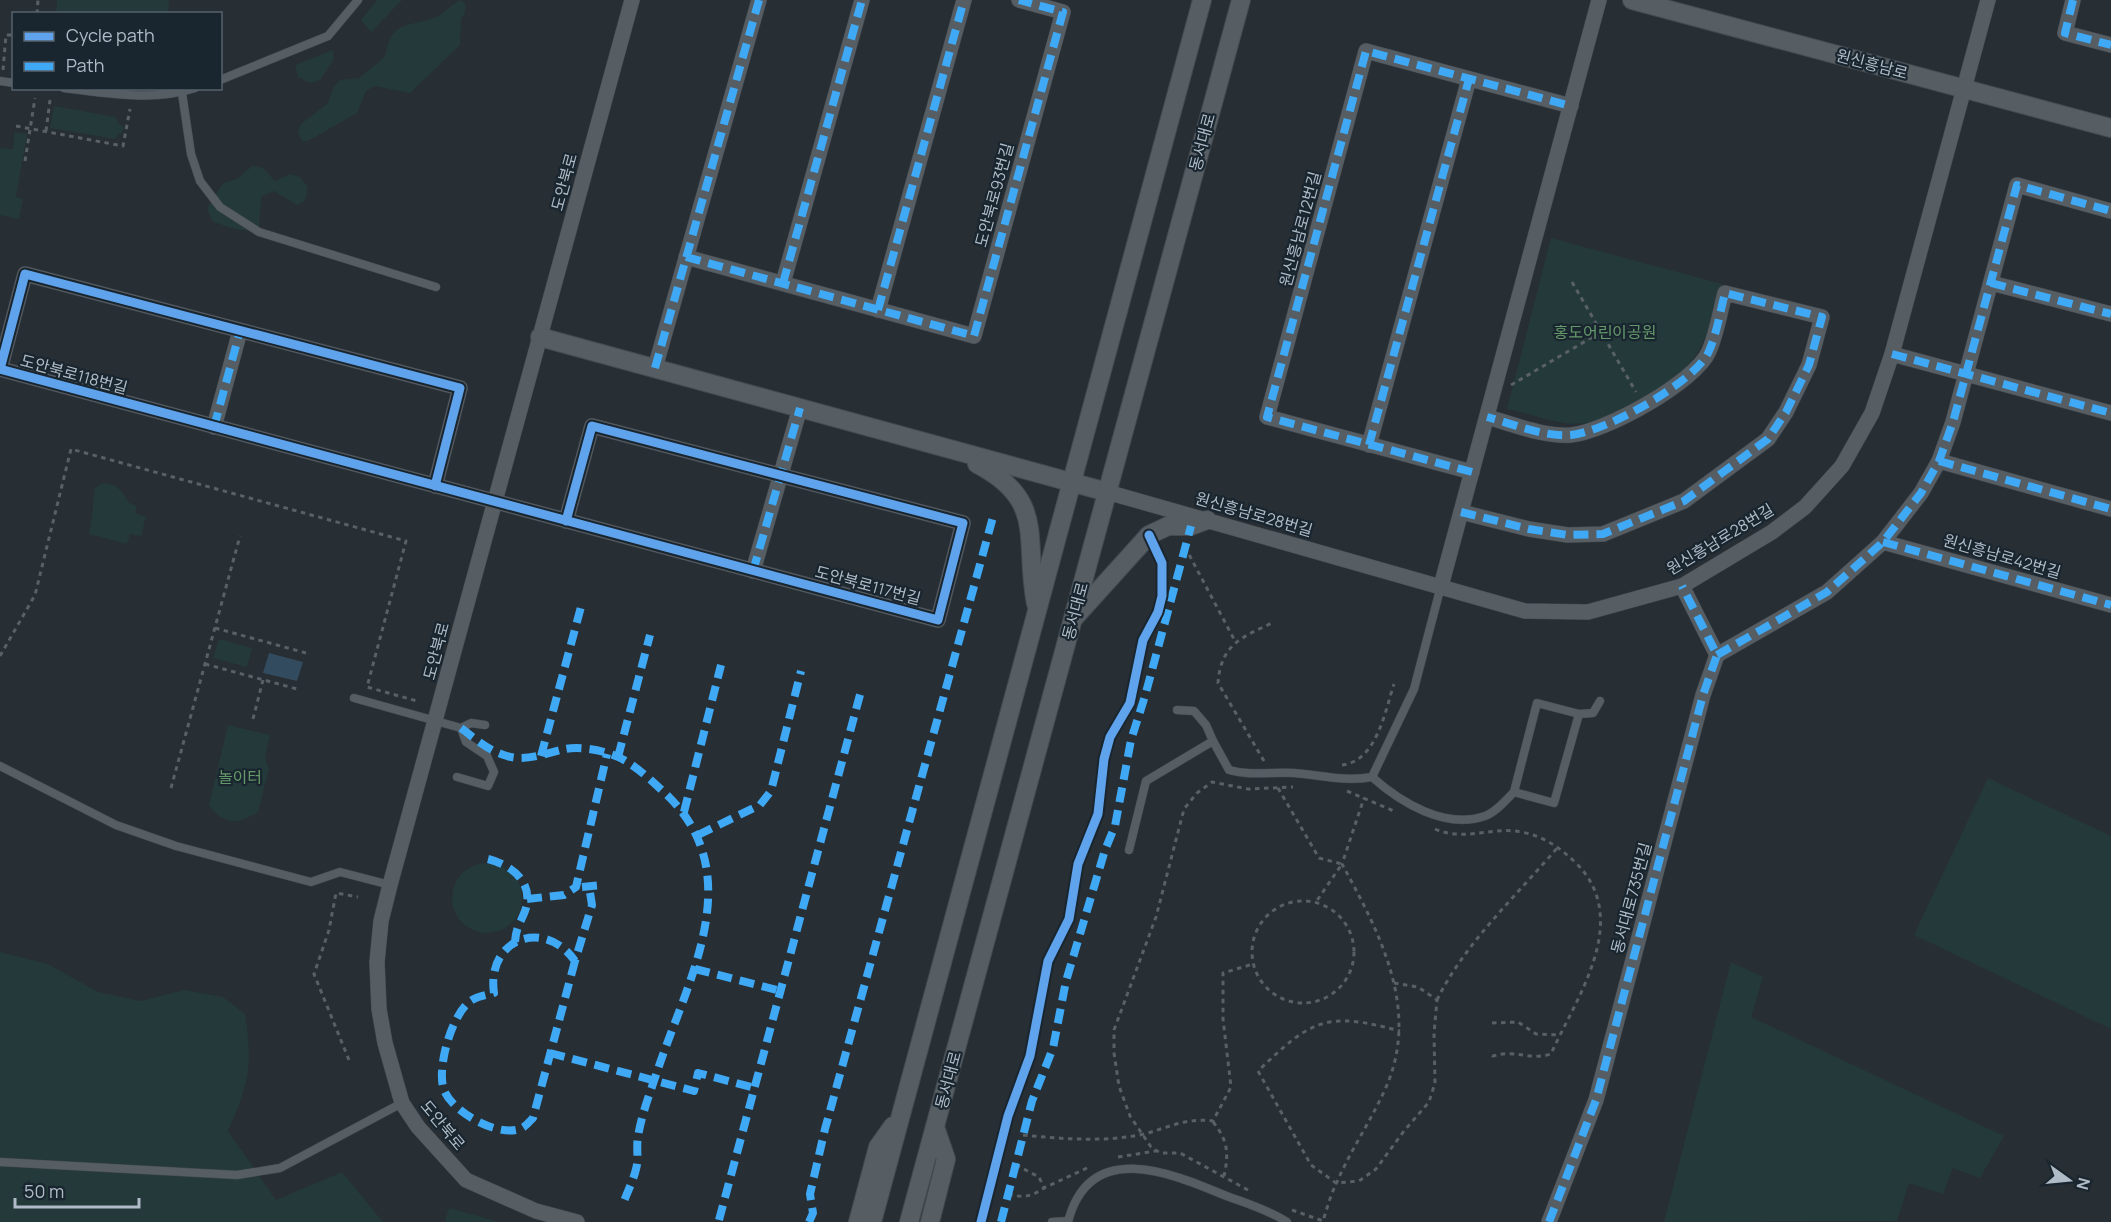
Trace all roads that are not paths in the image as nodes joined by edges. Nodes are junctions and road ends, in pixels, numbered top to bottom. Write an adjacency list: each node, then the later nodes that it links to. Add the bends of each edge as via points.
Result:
1 (358, 0): 14 (lane, via 328,36)
2 (632, 0): 31 (street, 도안북로)
3 (759, 0): 24 (street)
4 (862, 0): 26 (street)
5 (964, 0): 28 (street)
6 (1019, 0): 28 (street, 도안북로93번길, via 1063,12 974,336)
7 (1202, 0): 44 (street)
8 (1241, 0): 46 (street, 동서대로)
9 (1599, 0): 21 (street)
10 (1632, 0): 16 (street, 원신흥남로)
11 (1988, 0): 16 (street, 원신흥남로28번길)
12 (2073, 0): 13 (street, via 2065,33)
13 (2111, 45)
14 (222, 79)
15 (1470, 79): 21 (street, 원신흥남로12번길); 39 (street); 39 (street, 원신흥남로12번길, via 1366,51 1268,417)
16 (1965, 89): 22 (street, 원신흥남로); 32 (street, 원신흥남로28번길)
17 (79, 90): 19 (lane, via 125,96)
18 (190, 90): 20 (lane)
19 (157, 92): 20 (lane)
20 (182, 93): 27 (lane, via 191,154 200,181 220,207 260,232)
21 (1571, 106): 37 (street)
22 (2111, 128)
23 (2111, 211): 25 (street, via 2017,185)
24 (686, 257): 26 (street, 도안북로93번길); 33 (street)
25 (1991, 283): 29 (street); 34 (street)
26 (783, 284): 28 (street, 도안북로93번길)
27 (436, 287)
28 (878, 310)
29 (2111, 314)
30 (240, 331): 38 (street); 38 (street, 도안북로118번길, via 25,274 0,369); 45 (street, 도안북로118번길, via 460,388)
31 (540, 337): 33 (street); 47 (street, 도안북로)
32 (1892, 354): 34 (street); 55 (street, 원신흥남로28번길, via 1872,412 1842,466 1813,499 1772,532)
33 (655, 368): 35 (street)
34 (1966, 374): 36 (street); 41 (street)
35 (800, 408): 40 (street); 43 (street)
36 (2111, 413)
37 (1486, 417): 42 (street); 49 (street, via 1545,433 1571,435 1599,429 1687,377 1709,352 1725,293 1822,317 1809,365 1768,439 1684,501 1603,534 1569,535 1529,529)
38 (214, 427): 45 (street, 도안북로118번길)
39 (1369, 445): 42 (street, 원신흥남로12번길)
40 (949, 449): 44 (street); 57 (street, via 994,473 1025,507)
41 (1939, 461): 48 (street); 52 (street)
42 (1472, 472): 49 (street)
43 (781, 475): 51 (street, 도안북로117번길, via 592,426); 53 (street); 53 (street, 도안북로117번길, via 963,524 938,620)
44 (1070, 482): 46 (street); 57 (street)
45 (435, 486): 47 (street, 도안북로118번길)
46 (1107, 492): 50 (street, 원신흥남로28번길); 58 (street, 동서대로)
47 (496, 503): 51 (street, 도안북로117번길); 64 (street, 도안북로)
48 (2111, 509)
49 (1461, 512): 54 (street)
50 (1207, 520): 54 (street, 원신흥남로28번길); 58 (street, via 1191,526 1168,526 1149,535)
51 (566, 521): 53 (street, 도안북로117번길)
52 (1883, 542): 56 (street, 원신흥남로42번길); 59 (street, via 1827,592)
53 (753, 570)
54 (1441, 586): 55 (street, 원신흥남로28번길, via 1525,610 1588,612); 70 (lane, via 1414,689)
55 (1682, 586): 59 (street)
56 (2111, 606)
57 (1037, 610): 75 (street)
58 (1073, 619): 76 (street, 동서대로)
59 (1717, 655): 86 (street, 동서대로735번길, via 1703,695 1596,1100)
60 (354, 698): 64 (lane)
61 (1600, 701): 63 (lane, via 1593,713)
62 (1177, 710): 67 (lane, via 1194,711)
63 (1579, 714): 71 (lane, via 1554,803); 71 (lane, via 1538,703)
64 (436, 720): 66 (lane); 73 (street, 도안북로)
65 (485, 725): 66 (lane, via 471,723)
66 (461, 728): 69 (lane, via 466,742 487,756 494,772 488,786)
67 (1213, 741): 70 (lane, via 1229,770 1243,774 1311,774 1351,781); 72 (lane, via 1146,781)
68 (0, 766): 73 (lane, via 116,825 176,846 312,882 340,872)
69 (457, 777)
70 (1372, 777): 71 (lane, via 1393,796 1441,818 1486,816)
71 (1514, 792)
72 (1129, 850)
73 (390, 885): 74 (street, 도안북로, via 377,962 379,1009)
74 (402, 1103): 77 (lane, via 280,1168 237,1175); 78 (street, 도안북로, via 418,1127 466,1180 536,1211)
75 (901, 1115): 79 (street, via 878,1147); 80 (street)
76 (935, 1126): 81 (street, 동서대로); 82 (street, via 946,1159)
77 (0, 1162)
78 (577, 1222)
79 (858, 1222)
80 (872, 1222)
81 (909, 1222)
82 (930, 1222)
83 (1052, 1222): 84 (lane)
84 (1068, 1222): 85 (lane, via 1081,1190 1099,1177 1144,1167 1186,1179)
85 (1287, 1222)
86 (1550, 1222)

